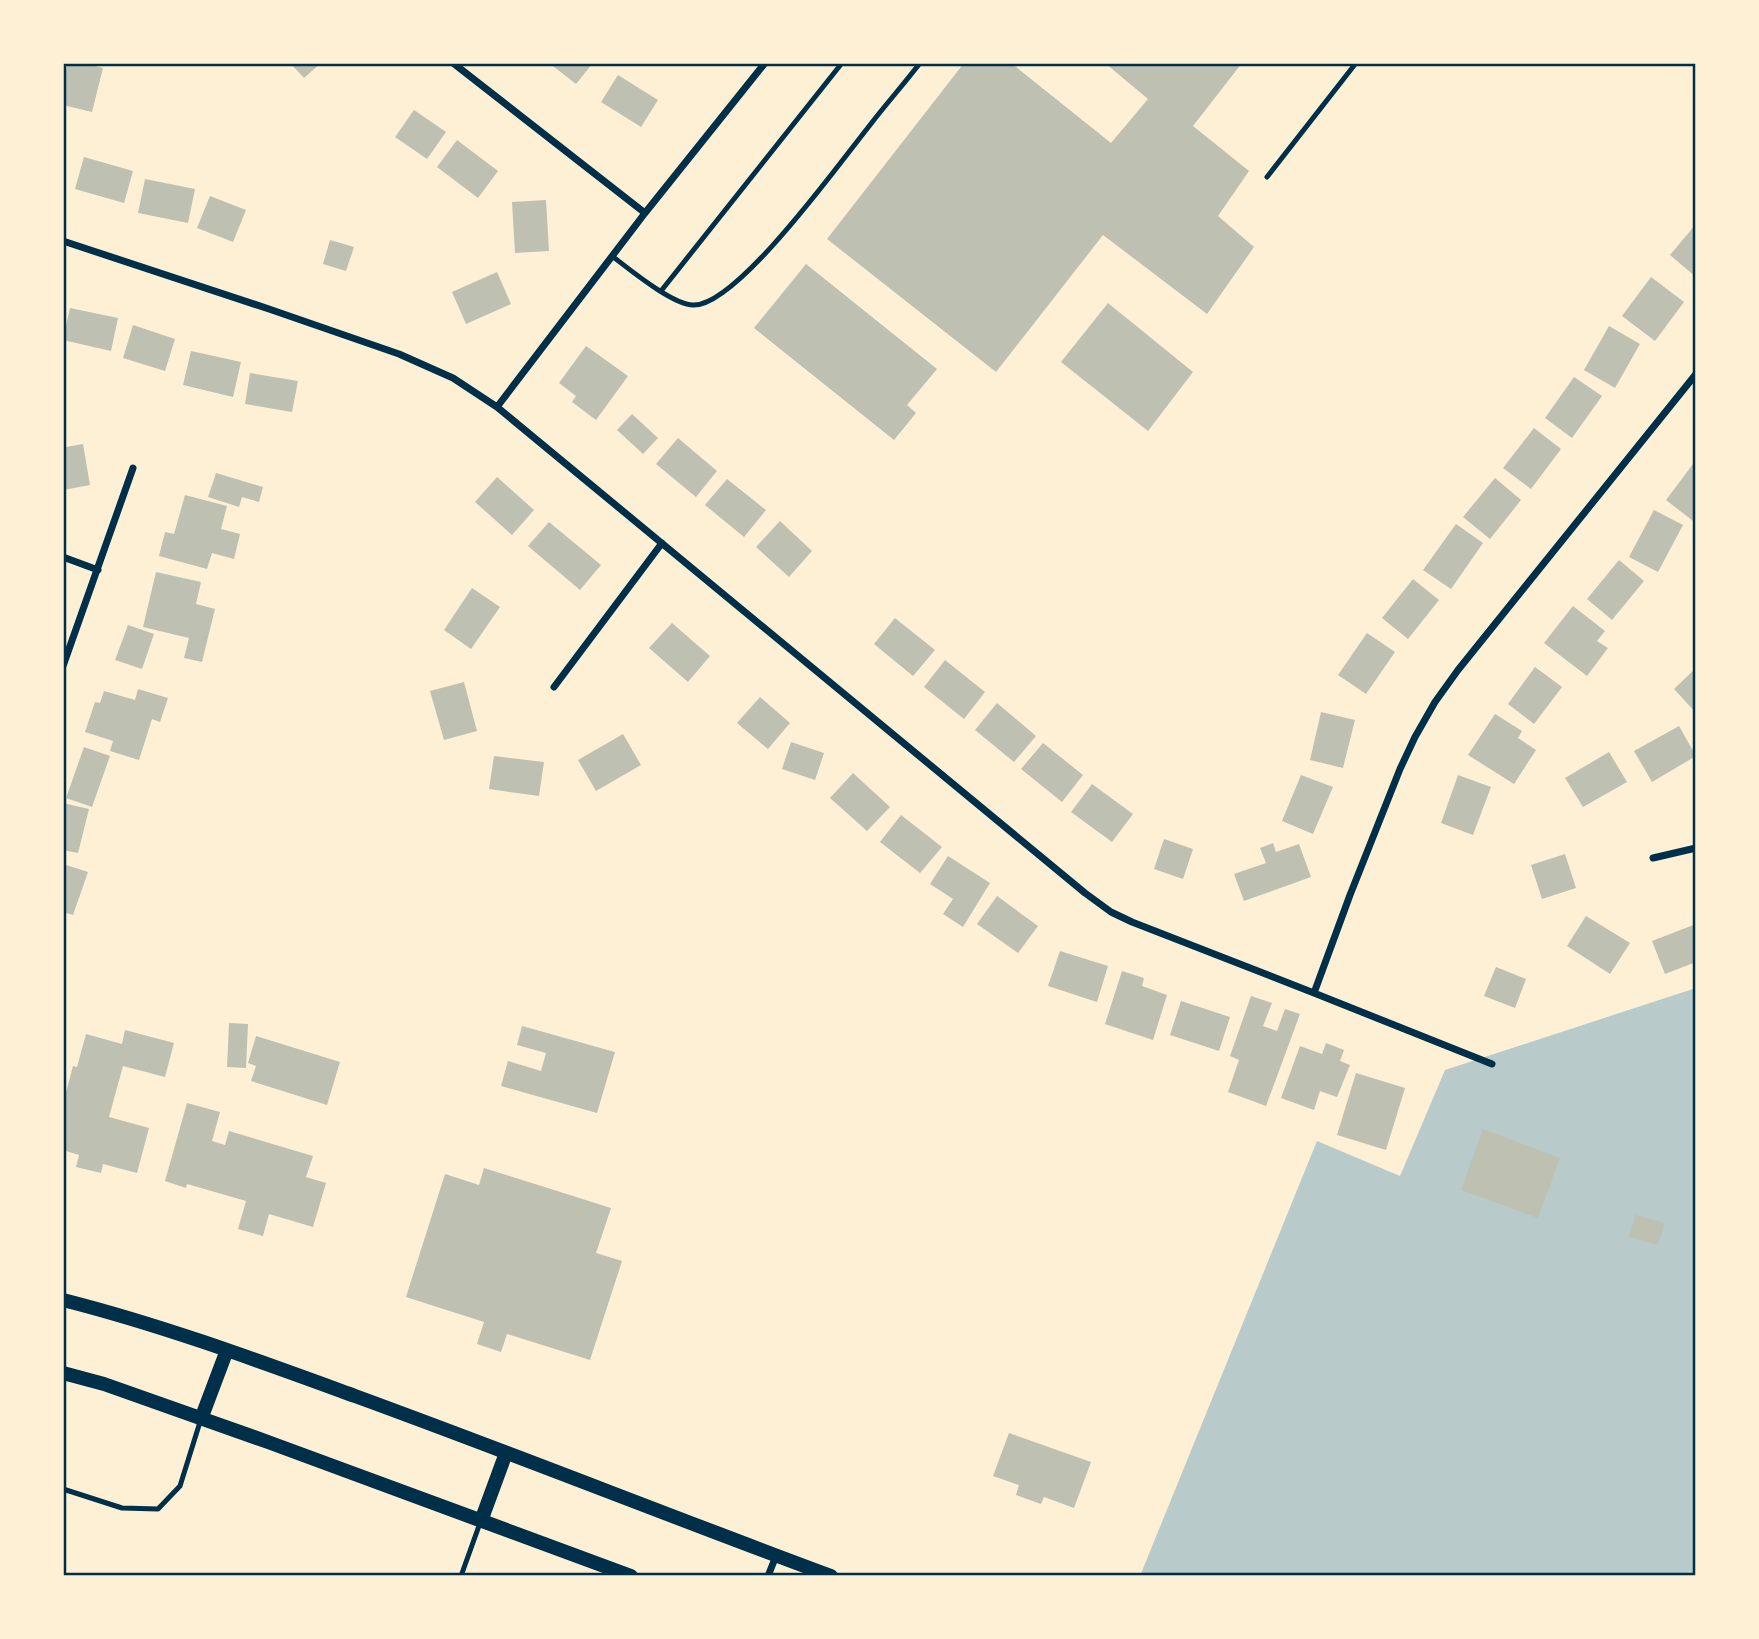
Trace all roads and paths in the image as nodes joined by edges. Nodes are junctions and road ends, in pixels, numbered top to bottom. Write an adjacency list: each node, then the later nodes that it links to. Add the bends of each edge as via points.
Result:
1 (453, 63): 7 (street)
2 (765, 63): 7 (street)
3 (842, 63): 10 (lane)
4 (920, 63): 10 (lane, via 799,217 734,284 695,306)
5 (1356, 63): 6 (lane)
6 (1267, 177)
7 (645, 213): 9 (street)
8 (63, 241): 12 (street, via 399,355 453,378)
9 (612, 256): 10 (lane); 12 (street)
10 (662, 291)
11 (1696, 374): 21 (street, via 1435,702 1400,769)
12 (497, 407): 14 (street)
13 (133, 468): 16 (street)
14 (662, 543): 18 (street); 21 (street, via 1102,905 1153,932)
15 (63, 557): 16 (street)
16 (98, 570): 17 (street)
17 (63, 666)
18 (554, 687)
19 (1696, 848): 20 (street)
20 (1653, 858)
21 (1314, 993): 22 (street)
22 (1492, 1064)
23 (63, 1300): 24 (main road)
24 (227, 1350): 26 (main road); 27 (main road)
25 (63, 1373): 26 (main road)
26 (201, 1419): 28 (lane, via 180,1486 158,1509 122,1508); 29 (main road)
27 (506, 1452): 29 (main road); 30 (main road)
28 (63, 1489)
29 (481, 1521): 31 (lane); 32 (main road)
30 (776, 1556): 33 (street); 34 (main road)
31 (461, 1576)
32 (631, 1576)
33 (768, 1576)
34 (831, 1576)

